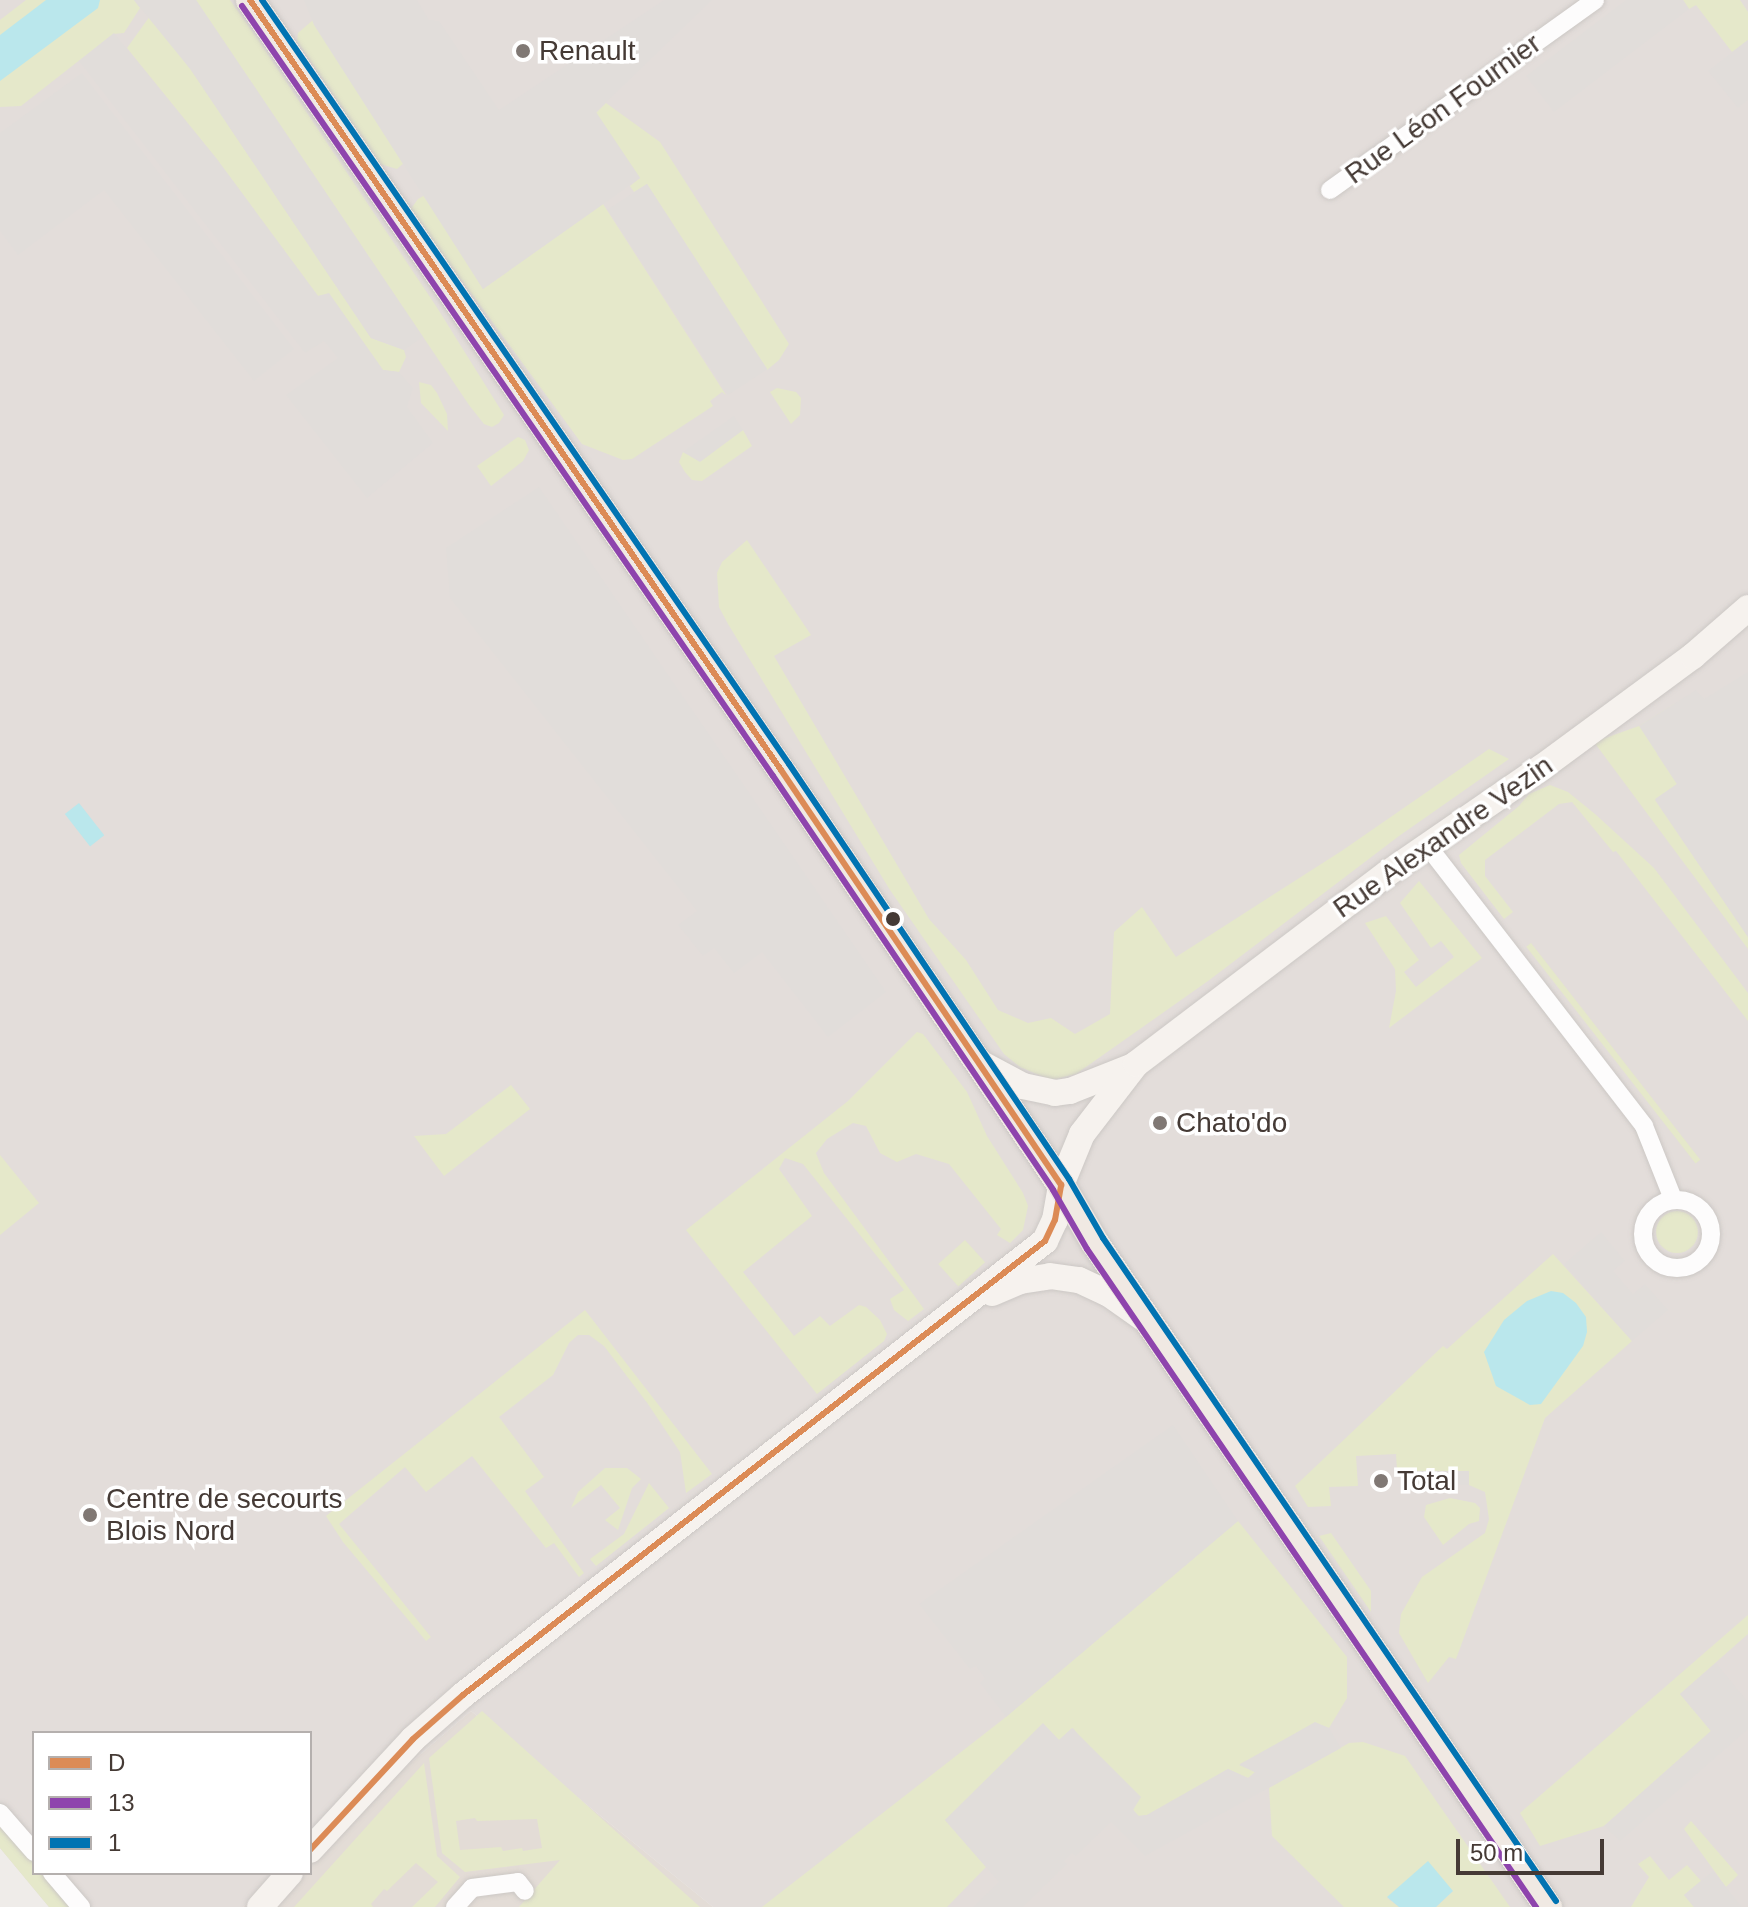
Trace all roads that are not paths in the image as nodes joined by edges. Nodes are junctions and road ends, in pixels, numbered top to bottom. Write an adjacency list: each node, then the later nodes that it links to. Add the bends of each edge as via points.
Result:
1 (250, 0): 6 (main road)
2 (1595, 0): 3 (street, Rue Léon Fournier)
3 (1330, 190)
4 (1748, 608): 5 (main road, Rue Alexandre Vezin, via 1693,656)
5 (1427, 845): 7 (main road, Rue Alexandre Vezin); 9 (street, via 1644,1126)
6 (978, 1062): 7 (main road, Rue Alexandre Vezin, via 1023,1086 1055,1093); 8 (main road)
7 (1136, 1064): 8 (main road, Rue Alexandre Vezin, via 1082,1134)
8 (1061, 1185): 10 (main road, Rue Alexandre Vezin, via 1045,1241); 11 (main road)
9 (1673, 1199)
10 (960, 1307): 11 (main road, via 1020,1281 1050,1276 1079,1280 1143,1318); 13 (main road, via 463,1695 413,1739)
11 (1162, 1340): 21 (main road)
12 (0, 1813): 14 (street)
13 (312, 1848)
14 (32, 1850)
15 (54, 1875): 18 (street)
16 (288, 1875): 19 (main road)
17 (525, 1891): 20 (street, via 518,1882 472,1888)
18 (81, 1907)
19 (260, 1907)
20 (455, 1907)
21 (1548, 1907)

